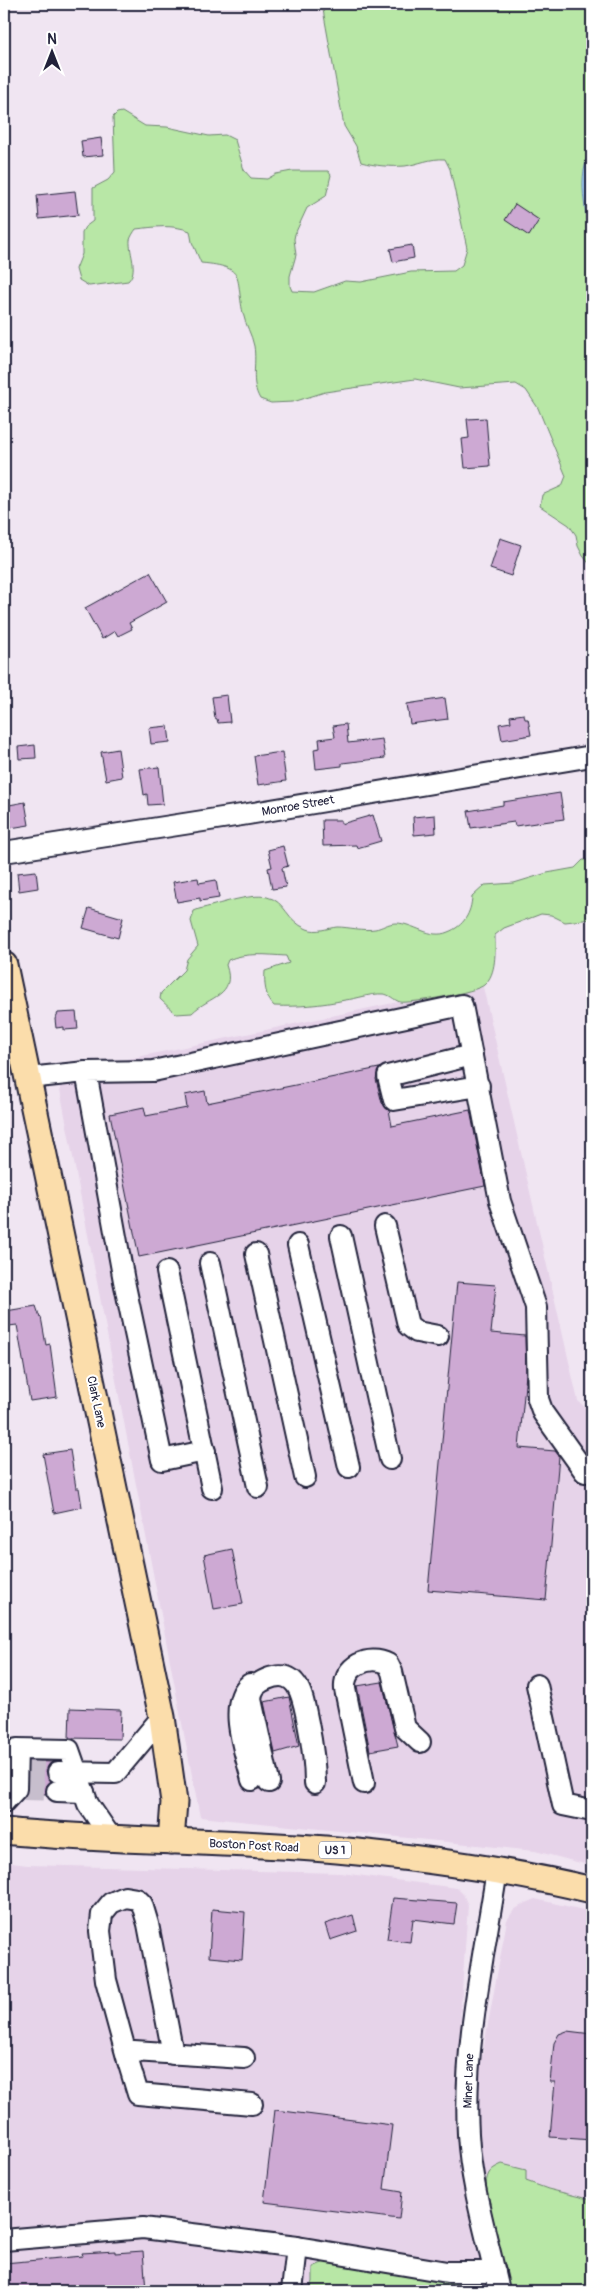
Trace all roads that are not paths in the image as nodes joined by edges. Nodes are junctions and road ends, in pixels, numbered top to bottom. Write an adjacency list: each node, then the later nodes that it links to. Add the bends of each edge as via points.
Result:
1 (592, 756): 2 (street, Monroe Street)
2 (4, 852)
3 (4, 965): 6 (main road, Clark Lane)
4 (472, 1055): 5 (street, via 462,1005 154,1071); 7 (street); 7 (street, via 388,1076 394,1100)
5 (86, 1072): 6 (street); 15 (street, via 124,1281 162,1460)
6 (28, 1078): 23 (main road, Clark Lane)
7 (479, 1086): 18 (street, via 500,1202 536,1306 538,1399 544,1413)
8 (384, 1226): 14 (street, via 408,1324 417,1332)
9 (341, 1236): 16 (street)
10 (298, 1245): 17 (street)
11 (256, 1254): 19 (street)
12 (210, 1263): 20 (street)
13 (167, 1272): 15 (street)
14 (438, 1336)
15 (205, 1451): 21 (street)
16 (390, 1459)
17 (349, 1468)
18 (585, 1472)
19 (304, 1477)
20 (258, 1487)
21 (212, 1488)
22 (537, 1685): 32 (street, via 563,1805)
23 (162, 1717): 26 (street, via 115,1773); 35 (main road, Clark Lane, via 174,1802)
24 (420, 1742): 28 (street, via 404,1728 388,1664 374,1661 351,1668 345,1678 345,1689)
25 (11, 1749): 26 (street, via 69,1750); 30 (street)
26 (78, 1773): 31 (street); 31 (street, via 57,1782)
27 (261, 1781): 29 (street, via 251,1699 260,1682 276,1676 290,1679 304,1698 314,1754)
28 (364, 1783)
29 (315, 1784)
30 (17, 1785)
31 (84, 1792): 34 (street, via 88,1804)
32 (592, 1811)
33 (4, 1831): 34 (main road, Boston Post Road / US 1)
34 (112, 1839): 35 (main road, Boston Post Road / US 1)
35 (172, 1841): 36 (main road, Boston Post Road / US 1, via 336,1850)
36 (497, 1870): 37 (main road, Boston Post Road / US 1); 44 (street, Miner Lane, via 474,2023 468,2089 468,2137)
37 (592, 1890)
38 (173, 2054): 39 (street); 39 (street, via 148,1924 137,1899 125,1897 111,1903 102,1914 100,1931 106,1980); 40 (street)
39 (131, 2056): 41 (street, via 138,2094)
40 (244, 2058)
41 (252, 2104)
42 (4, 2240): 43 (street, via 143,2228)
43 (297, 2247): 44 (street, via 447,2272); 45 (street)
44 (495, 2272): 46 (street, Miner Lane)
45 (292, 2291)
46 (498, 2291)

